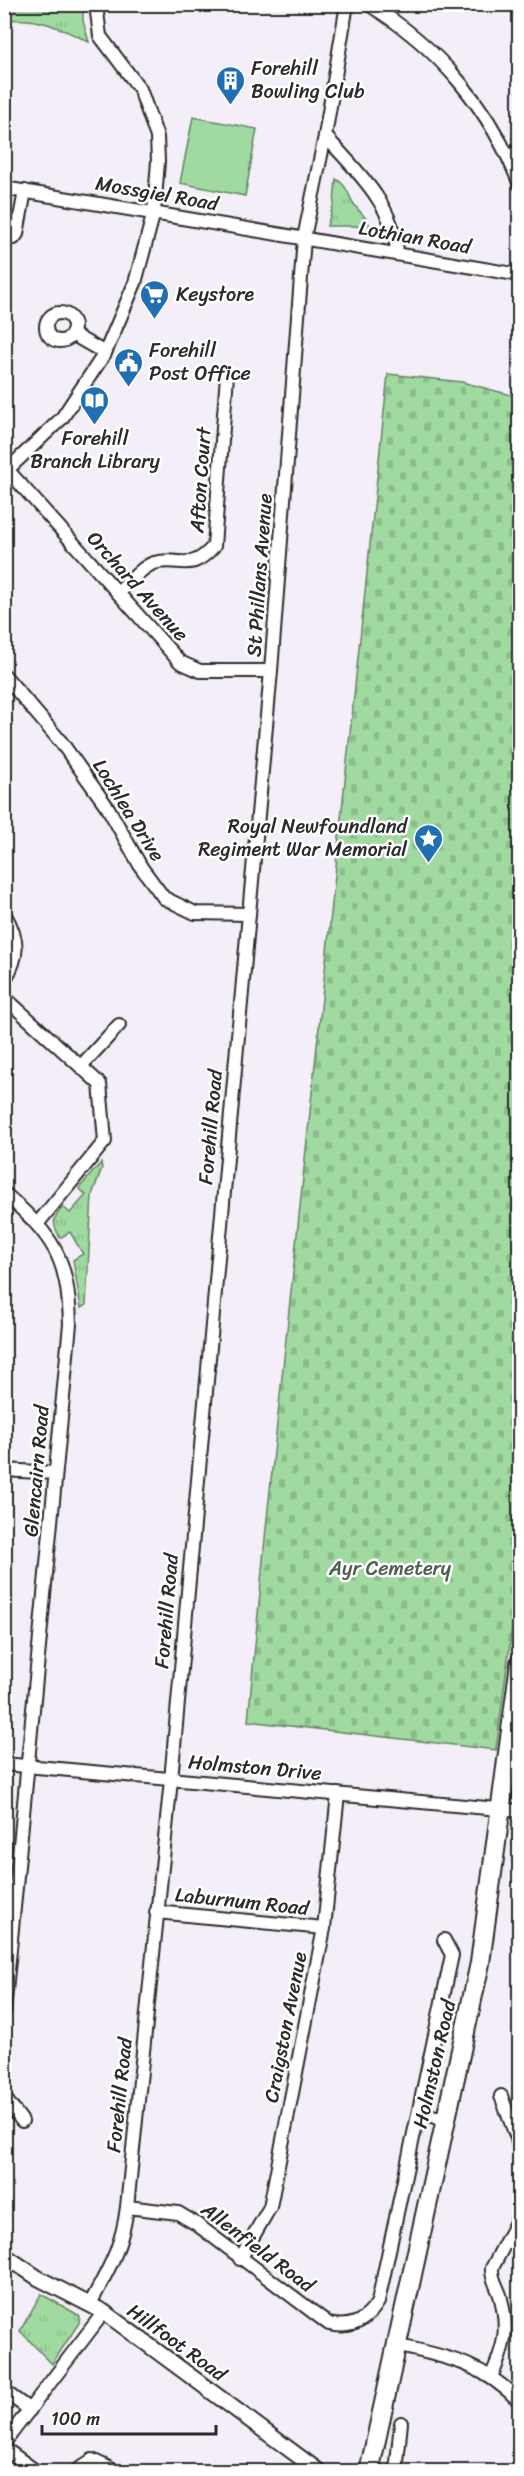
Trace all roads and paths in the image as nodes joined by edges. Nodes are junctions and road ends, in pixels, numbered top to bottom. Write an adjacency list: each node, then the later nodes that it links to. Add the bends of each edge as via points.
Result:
1 (96, 4): 10 (street, via 100,36 140,89 157,137)
2 (347, 4): 4 (street, St Phillans Avenue)
3 (368, 4): 6 (street, via 397,21 444,64 485,114)
4 (325, 136): 12 (street, St Phillans Avenue); 13 (street, via 382,206 396,239)
5 (519, 148): 6 (street)
6 (510, 160): 7 (street)
7 (519, 184)
8 (4, 188): 9 (street, Mossgiel Road)
9 (25, 191): 10 (street, Mossgiel Road); 11 (street, via 17,234 14,238)
10 (154, 212): 12 (street, Mossgiel Road); 16 (street, via 135,283)
11 (4, 236)
12 (304, 238): 13 (street, Lothian Road); 20 (street, St Phillans Avenue)
13 (397, 253): 14 (street, Lothian Road)
14 (519, 274)
15 (72, 334): 16 (street)
16 (105, 353): 18 (street, via 62,418)
17 (227, 375): 19 (street, Afton Court, via 214,546 203,559 189,564 148,566)
18 (6, 469): 19 (street, Orchard Avenue)
19 (118, 593): 20 (street, Orchard Avenue, via 180,662 191,669)
20 (271, 671): 23 (street, St Phillans Avenue)
21 (4, 675): 23 (street, Lochlea Drive, via 61,742 164,898 195,913)
22 (4, 913): 24 (street, via 15,936 17,954)
23 (249, 914): 35 (street, Forehill Road)
24 (4, 981)
25 (4, 997): 27 (street)
26 (119, 1025): 27 (street)
27 (81, 1066): 29 (street, via 100,1084 105,1141)
28 (4, 1193): 29 (street, Glencairn Road)
29 (38, 1222): 31 (street, Glencairn Road, via 54,1246 69,1299 70,1324)
30 (4, 1470): 31 (street)
31 (55, 1473): 34 (street, Glencairn Road)
32 (519, 1663): 37 (main road, Holmston Road)
33 (4, 1764): 34 (street, Holmston Drive)
34 (28, 1766): 35 (street, Holmston Drive); 41 (street, Glencairn Road)
35 (171, 1780): 36 (street, Holmston Drive); 38 (street, Forehill Road)
36 (338, 1794): 37 (street, Holmston Drive); 39 (street, Craigston Avenue)
37 (510, 1810): 46 (main road, Holmston Road)
38 (156, 1912): 39 (street, Laburnum Road); 49 (street, Forehill Road)
39 (324, 1928): 52 (street, Craigston Avenue, via 270,2206)
40 (444, 1940): 45 (street, Holmston Road, via 452,1955)
41 (7, 1955): 42 (street, Glencairn Road)
42 (4, 2012)
43 (501, 2096): 48 (street)
44 (4, 2097): 47 (street)
45 (419, 2113): 46 (street); 55 (street, Holmston Road, via 378,2302)
46 (445, 2119): 56 (main road, Holmston Road)
47 (22, 2121)
48 (519, 2153)
49 (127, 2207): 52 (street, Allenfield Road, via 178,2213); 53 (street, Forehill Road, via 124,2234 116,2255)
50 (519, 2215): 57 (street, via 492,2268 506,2330)
51 (4, 2255): 53 (street, Hillfoot Road, via 38,2278)
52 (240, 2259): 55 (street, Allenfield Road, via 329,2324 348,2326)
53 (90, 2304): 54 (street, Hillfoot Road)
54 (104, 2312): 60 (street); 67 (street, Hillfoot Road)
55 (361, 2321)
56 (395, 2345): 57 (street, via 459,2360); 68 (main road, Holmston Road)
57 (491, 2377): 59 (street)
58 (4, 2391): 60 (street)
59 (519, 2402)
60 (30, 2410): 62 (street)
61 (401, 2423): 69 (street)
62 (4, 2443)
63 (4, 2448): 64 (street)
64 (37, 2472)
65 (75, 2472): 66 (street, via 92,2460)
66 (117, 2472)
67 (320, 2472)
68 (369, 2472)
69 (396, 2472)

